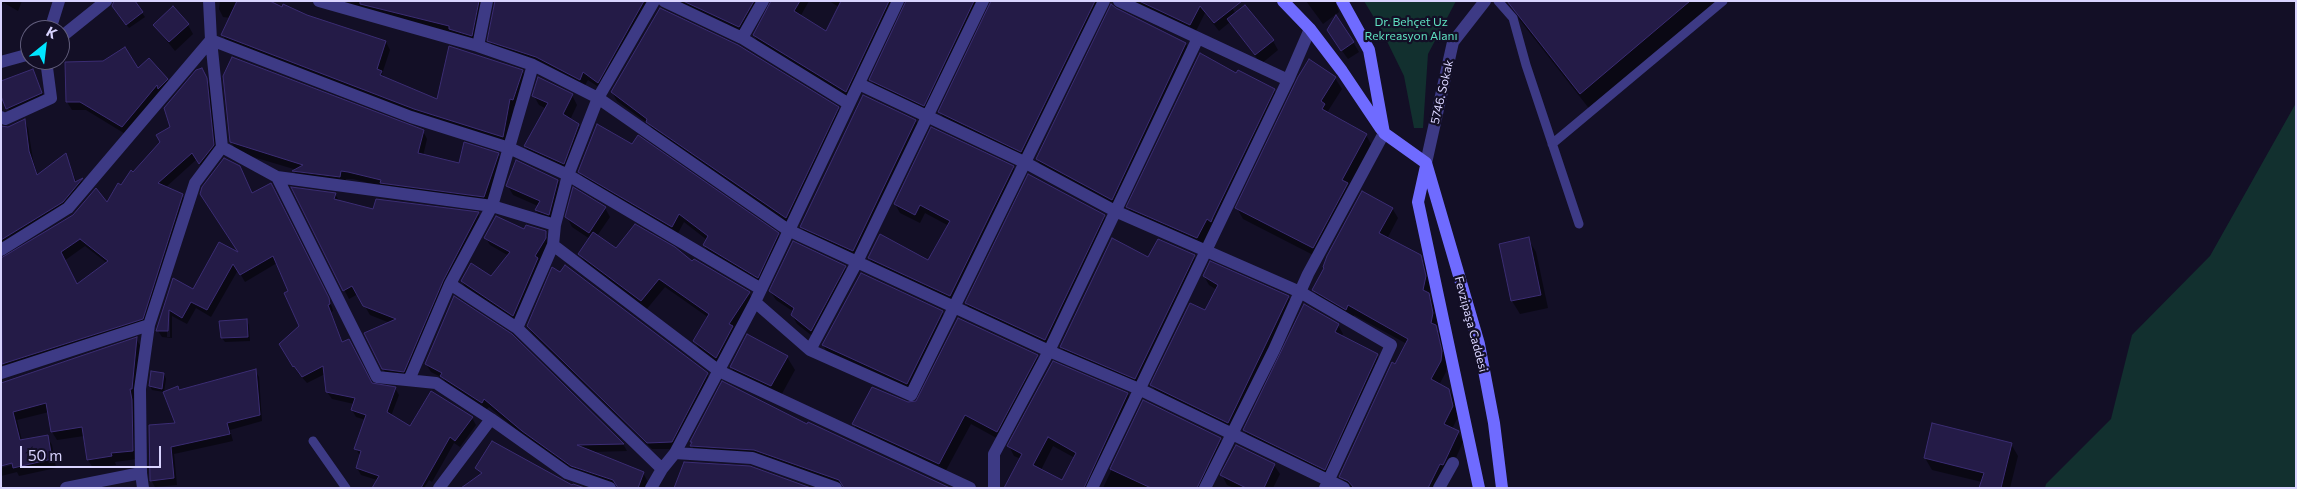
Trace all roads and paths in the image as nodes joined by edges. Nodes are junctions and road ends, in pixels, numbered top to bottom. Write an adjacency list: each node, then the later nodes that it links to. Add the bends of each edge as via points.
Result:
1 (59, 1): 18 (street)
2 (106, 1): 19 (street)
3 (208, 1): 23 (street)
4 (319, 1): 24 (street)
5 (487, 1): 24 (street)
6 (654, 1): 31 (street)
7 (664, 1): 21 (street)
8 (763, 1): 21 (street)
9 (898, 1): 30 (street)
10 (983, 1): 33 (street)
11 (1104, 1): 39 (street)
12 (1119, 1): 22 (street)
13 (1283, 1): 20 (street)
14 (1342, 1): 35 (street, via 1369,50)
15 (1485, 1): 40 (street, 5746. Sokak, via 1453,42)
16 (1498, 1): 36 (lane, via 1513,18)
17 (1722, 1): 36 (lane)
18 (53, 20)
19 (70, 30)
20 (1310, 30): 29 (street); 35 (street)
21 (742, 38): 32 (street)
22 (1198, 38): 29 (street); 44 (street)
23 (210, 40): 37 (street); 38 (street, via 412,117); 49 (street, via 68,208)
24 (478, 46): 27 (street)
25 (20, 57): 26 (street)
26 (1, 62)
27 (533, 65): 31 (street); 38 (street)
28 (47, 70): 34 (street, via 51,98 5,119)
29 (1288, 80): 50 (street)
30 (859, 84): 32 (street); 33 (street)
31 (598, 98): 41 (street); 47 (street)
32 (849, 104): 47 (street)
33 (928, 116): 39 (street); 51 (street)
34 (1, 117)
35 (1384, 133): 40 (street); 54 (street)
36 (1552, 144): 46 (lane)
37 (222, 147): 42 (street); 57 (street, via 195,183)
38 (509, 148): 41 (street); 43 (street)
39 (1024, 162): 44 (street); 56 (street)
40 (1426, 163): 86 (street, Fevzipaşa Caddesi, via 1418,202); 87 (street, Fevzipaşa Caddesi, via 1479,344)
41 (568, 175): 45 (street); 53 (street)
42 (277, 177): 43 (street); 63 (street, via 377,377)
43 (492, 206): 45 (street); 52 (street)
44 (1115, 211): 50 (street); 60 (street)
45 (555, 224): 48 (street)
46 (1579, 224)
47 (788, 230): 51 (street); 53 (street)
48 (553, 245): 58 (street); 61 (street)
49 (1, 250)
50 (1204, 252): 54 (street); 64 (street)
51 (857, 262): 56 (street); 59 (street)
52 (450, 284): 58 (street); 63 (street)
53 (761, 289): 55 (street)
54 (1300, 292): 66 (street); 72 (street, via 1391,345)
55 (755, 302): 59 (street); 61 (street)
56 (955, 308): 59 (street, via 911,395); 60 (street)
57 (149, 325): 62 (street); 71 (street, via 140,389)
58 (517, 328): 70 (street)
59 (810, 350)
60 (1049, 351): 64 (street); 81 (street, via 994,454)
61 (719, 371): 68 (street); 80 (street)
62 (1, 373)
63 (408, 380): 65 (street, via 436,383)
64 (1139, 390): 66 (street); 82 (street)
65 (491, 419): 76 (street); 77 (street, via 567,473)
66 (1232, 434): 72 (street); 83 (street)
67 (313, 441): 75 (lane)
68 (675, 453): 70 (street); 79 (street, via 752,458)
69 (1453, 463): 85 (street)
70 (662, 468): 78 (street)
71 (141, 473): 73 (street); 74 (street)
72 (1327, 484): 84 (street)
73 (66, 488)
74 (143, 488)
75 (346, 488)
76 (439, 488)
77 (610, 488)
78 (651, 488)
79 (836, 488)
80 (970, 488)
81 (994, 488)
82 (1092, 488)
83 (1205, 488)
84 (1344, 488)
85 (1439, 488)
86 (1479, 488)
87 (1502, 488)

